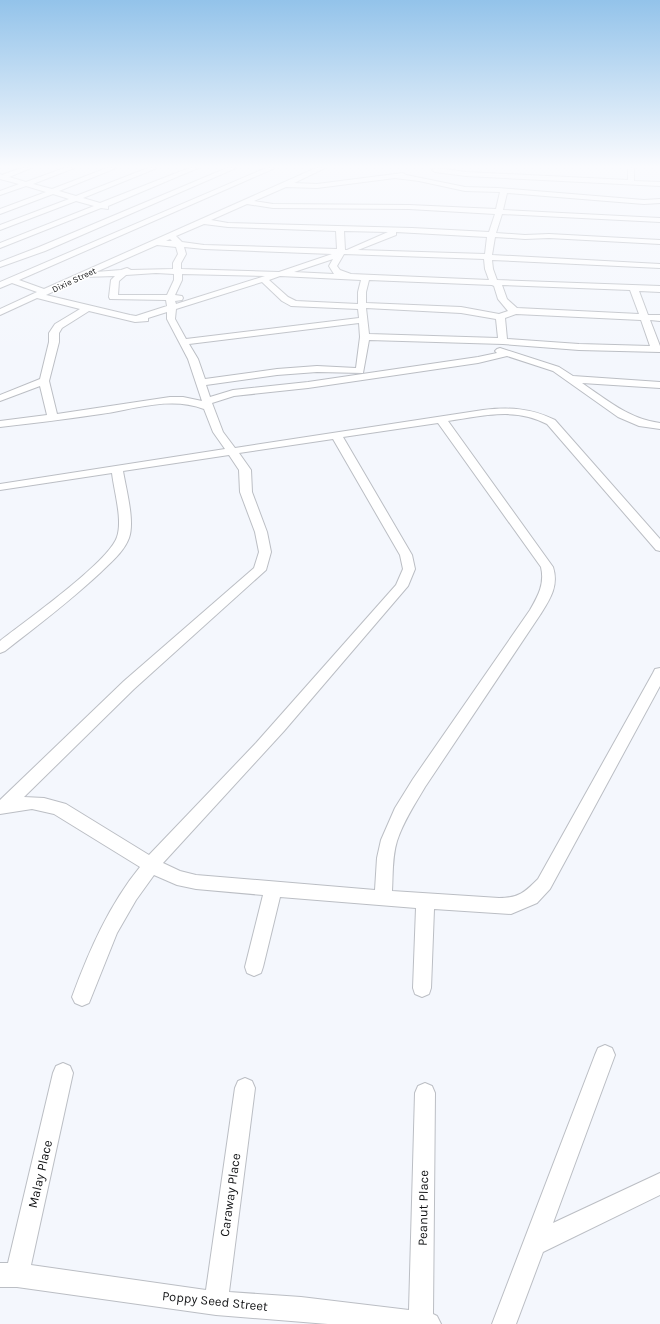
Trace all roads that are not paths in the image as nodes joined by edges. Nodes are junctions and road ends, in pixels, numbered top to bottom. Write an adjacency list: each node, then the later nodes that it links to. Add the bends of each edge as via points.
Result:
1 (40, 230): 15 (street)
2 (86, 230): 19 (street)
3 (129, 230): 28 (street)
4 (177, 230): 9 (street)
5 (340, 230): 16 (street)
6 (396, 230): 7 (street)
7 (403, 230): 10 (street); 16 (street)
8 (494, 230): 10 (street)
9 (181, 231): 11 (street, Dixie Street)
10 (492, 235): 13 (street); 18 (street)
11 (171, 236): 12 (street, Dixie Street); 14 (street)
12 (155, 242): 14 (street); 17 (street, Dixie Street)
13 (660, 242)
14 (180, 245): 16 (street); 21 (street, via 182,254 177,263)
15 (0, 246)
16 (342, 252): 18 (street); 23 (street); 25 (street, via 333,266 334,270)
17 (128, 254): 22 (street, via 132,263); 24 (street, Dixie Street)
18 (489, 257): 20 (street); 30 (street, via 489,274)
19 (0, 265)
20 (660, 266)
21 (177, 271): 22 (street); 23 (street); 34 (street, via 178,280)
22 (125, 272): 24 (street); 34 (street, via 115,280 113,298)
23 (280, 274): 25 (street); 27 (street)
24 (85, 275): 33 (street, Dixie Street)
25 (351, 277): 26 (street)
26 (365, 278): 30 (street); 36 (street)
27 (263, 279): 35 (street); 36 (street, via 294,304)
28 (11, 280): 29 (street); 33 (street)
29 (0, 284)
30 (497, 284): 31 (street); 38 (street, via 506,305)
31 (634, 288): 32 (street); 42 (street)
32 (660, 289)
33 (42, 294): 37 (street); 39 (street, Dixie Street)
34 (170, 298): 35 (street); 40 (street)
35 (198, 299): 40 (street)
36 (362, 306): 41 (street, via 461,310); 44 (street)
37 (86, 309): 40 (street, via 135,319); 55 (street, via 55,329)
38 (515, 311): 41 (street); 42 (street)
39 (0, 312)
40 (172, 313): 47 (street)
41 (500, 317): 48 (street)
42 (646, 318): 43 (street); 49 (street)
43 (660, 318)
44 (363, 320): 45 (street); 47 (street)
45 (365, 337): 46 (street); 51 (street)
46 (472, 340): 48 (street); 50 (street)
47 (183, 342): 56 (street, via 193,359)
48 (507, 342): 49 (street, via 579,348); 50 (street)
49 (658, 349)
50 (508, 353): 52 (street, via 478,360); 54 (street, via 548,366)
51 (360, 370): 52 (street); 53 (street, via 308,370)
52 (382, 373): 58 (street)
53 (249, 376): 56 (street); 58 (street)
54 (571, 379): 57 (street); 64 (street, via 622,415 643,424)
55 (44, 381): 59 (street); 61 (street)
56 (200, 383): 60 (street)
57 (660, 385)
58 (223, 395): 60 (street)
59 (0, 398)
60 (208, 404): 61 (street, via 173,401); 66 (street, via 218,432)
61 (53, 417): 63 (street)
62 (441, 419): 65 (street); 69 (street, via 511,410 529,412 545,418); 75 (street, via 547,567 550,584 535,612 401,813 386,852)
63 (0, 424)
64 (660, 426)
65 (336, 435): 66 (street); 73 (street, via 406,555 409,569 402,586 261,746)
66 (232, 450): 67 (street); 72 (street, via 245,470 246,492 261,532 265,552 260,570 129,685)
67 (117, 468): 68 (street); 70 (street, via 124,531 120,545 97,569)
68 (0, 487)
69 (660, 547)
70 (0, 648)
71 (660, 673): 76 (street, via 538,892 531,898 510,906)
72 (2, 808): 73 (street, via 30,802 44,803 60,809)
73 (151, 865): 74 (street, via 177,878 196,882); 79 (street, via 110,928 93,964)
74 (273, 889): 75 (street); 77 (street)
75 (383, 898): 76 (street)
76 (425, 901): 78 (street)
77 (254, 967)
78 (422, 988)
79 (82, 997)
80 (605, 1055): 85 (street)
81 (64, 1073): 86 (street, Malay Place)
82 (245, 1088): 87 (street, Caraway Place)
83 (425, 1094): 88 (street, Peanut Place)
84 (660, 1184): 85 (street)
85 (534, 1244): 89 (street)
86 (8, 1275): 87 (street, Poppy Seed Street)
87 (216, 1302): 88 (street, Poppy Seed Street)
88 (425, 1323)
89 (504, 1324)

